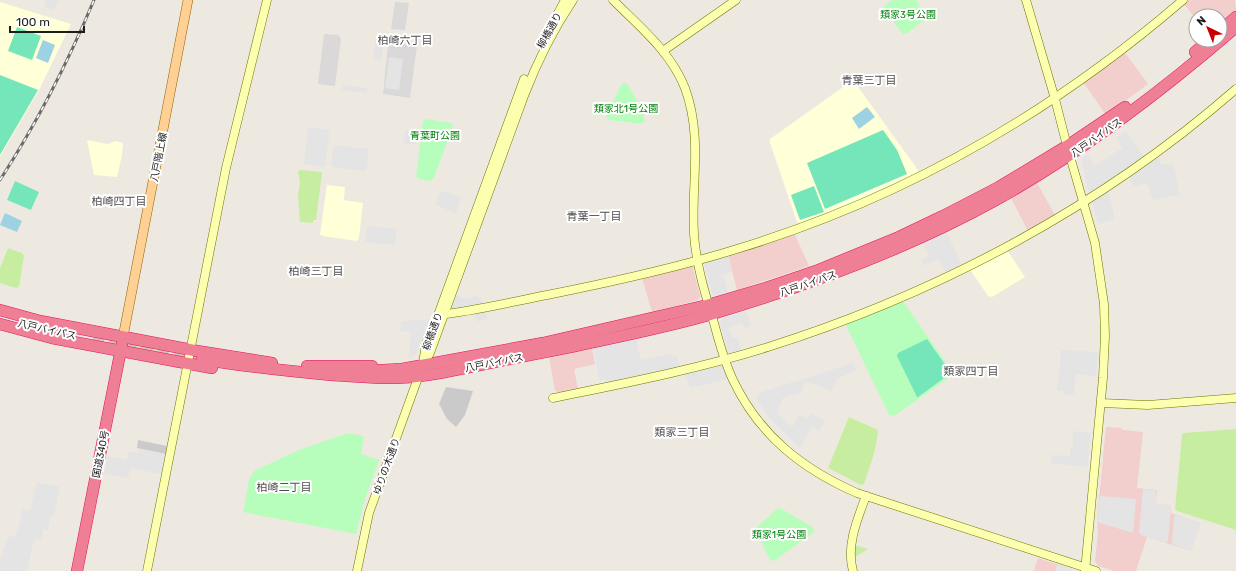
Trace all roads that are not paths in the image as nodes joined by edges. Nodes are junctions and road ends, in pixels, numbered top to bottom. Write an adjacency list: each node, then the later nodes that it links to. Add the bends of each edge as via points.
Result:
1 (188, 0): 24 (main road, 八戸階上線)
2 (267, 0): 26 (street, via 226,168)
3 (565, 0): 21 (street, 柳橋通り, via 528,69)
4 (573, 0): 21 (street, 柳橋通り, via 533,71)
5 (613, 0): 13 (street)
6 (736, 0): 13 (street)
7 (1026, 0): 15 (street)
8 (1183, 0): 15 (street, via 1125,48)
9 (1236, 17): 10 (highway)
10 (1228, 24)
11 (1236, 27): 16 (highway, 八戸バイパス, via 1158,92)
12 (1199, 48): 16 (highway, 八戸バイパス)
13 (663, 51): 18 (street, via 676,69 684,87 696,134 694,233)
14 (1236, 90): 17 (street, via 1125,175)
15 (1054, 99): 16 (street); 18 (street, via 969,151 865,202 796,229)
16 (1068, 151): 17 (street); 20 (highway, 八戸バイパス, via 994,201 903,246 820,279)
17 (1084, 202): 29 (street, via 966,268 904,297 813,332); 37 (street, via 1095,243 1104,304)
18 (697, 260): 20 (street); 21 (street, via 578,289)
19 (0, 310): 24 (highway, via 40,322)
20 (710, 310): 29 (street); 31 (highway, 八戸バイパス); 33 (highway, 八戸バイパス, via 545,352)
21 (441, 315): 31 (street, 柳橋通り, via 426,344)
22 (0, 318): 25 (highway, 八戸バイパス)
23 (0, 324): 27 (highway, via 52,338)
24 (123, 337): 26 (highway); 27 (highway, 国道340号)
25 (93, 339)
26 (190, 350): 30 (street); 31 (highway, via 303,366)
27 (120, 351): 30 (highway); 40 (highway, 国道340号)
28 (202, 359): 32 (highway, 八戸バイパス)
29 (725, 359): 35 (street); 38 (street, via 753,414 785,449 819,475)
30 (187, 363): 34 (highway, via 283,378 336,381); 41 (street)
31 (423, 364): 32 (highway, 八戸バイパス, via 402,369); 33 (street, ゆりの木通り)
32 (317, 374): 34 (highway, 八戸バイパス)
33 (418, 377): 34 (highway, 八戸バイパス); 42 (street, ゆりの木通り, via 369,513)
34 (393, 378)
35 (553, 398)
36 (1236, 398): 37 (street, via 1148,405)
37 (1101, 403): 39 (street)
38 (866, 496): 39 (street); 43 (street, via 850,550)
39 (1085, 569): 44 (street)
40 (77, 571)
41 (147, 571)
42 (357, 571)
43 (853, 571)
44 (1096, 571)

